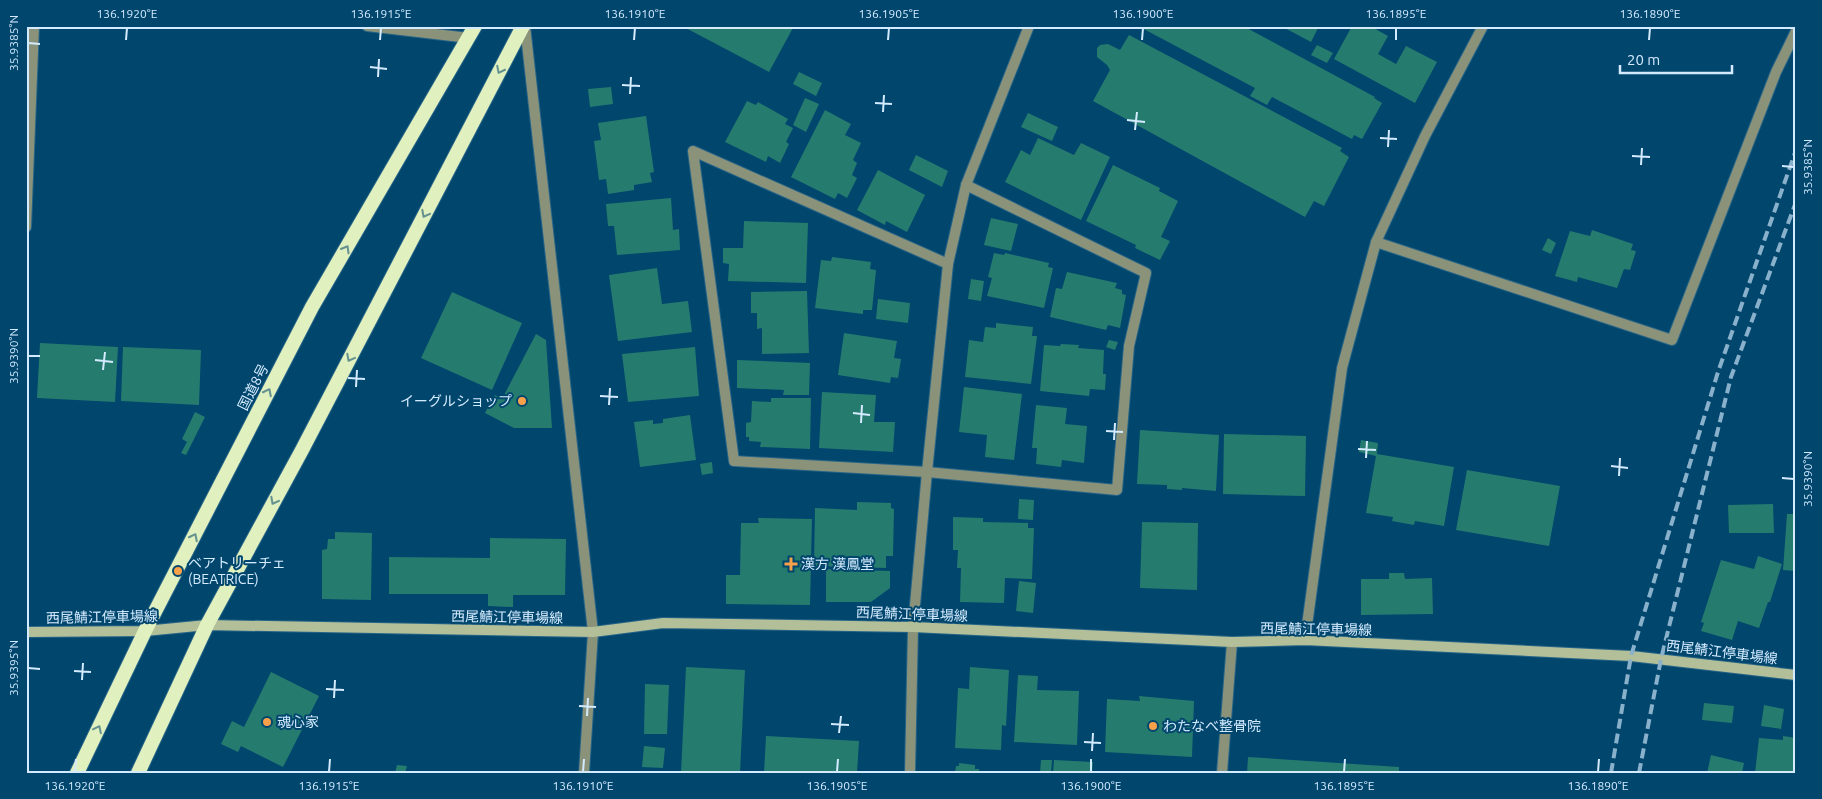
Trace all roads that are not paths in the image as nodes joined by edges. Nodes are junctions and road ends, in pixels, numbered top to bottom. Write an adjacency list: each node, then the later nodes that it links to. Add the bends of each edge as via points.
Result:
1 (34, 26): 9 (street)
2 (366, 26): 7 (street)
3 (524, 26): 13 (highway, one-way to 13); 17 (street)
4 (1029, 26): 8 (street)
5 (1483, 26): 10 (street, via 1425,136)
6 (1796, 31): 10 (street, via 1776,72 1672,340)
7 (472, 32): 15 (highway, 国道8号, one-way to 7, via 312,308)
8 (966, 185): 11 (street); 12 (street, via 1146,273 1129,346 1117,490)
9 (26, 227)
10 (1376, 242): 18 (street, via 1342,368)
11 (948, 264): 12 (street); 12 (street, via 693,151 734,461)
12 (927, 472): 14 (street)
13 (207, 625): 15 (main road, 西尾鯖江停車場線); 17 (main road, 西尾鯖江停車場線); 22 (highway)
14 (913, 627): 17 (main road, 西尾鯖江停車場線, via 663,623); 19 (main road, 西尾鯖江停車場線); 24 (street)
15 (146, 631): 16 (main road, 西尾鯖江停車場線); 21 (highway, 国道8号, one-way to 15)
16 (26, 632)
17 (593, 632): 23 (street)
18 (1305, 640): 19 (main road, 西尾鯖江停車場線); 20 (main road, 西尾鯖江停車場線, via 1631,656)
19 (1232, 642): 25 (street)
20 (1796, 675)
21 (77, 773)
22 (138, 773)
23 (584, 773)
24 (910, 773)
25 (1222, 773)

